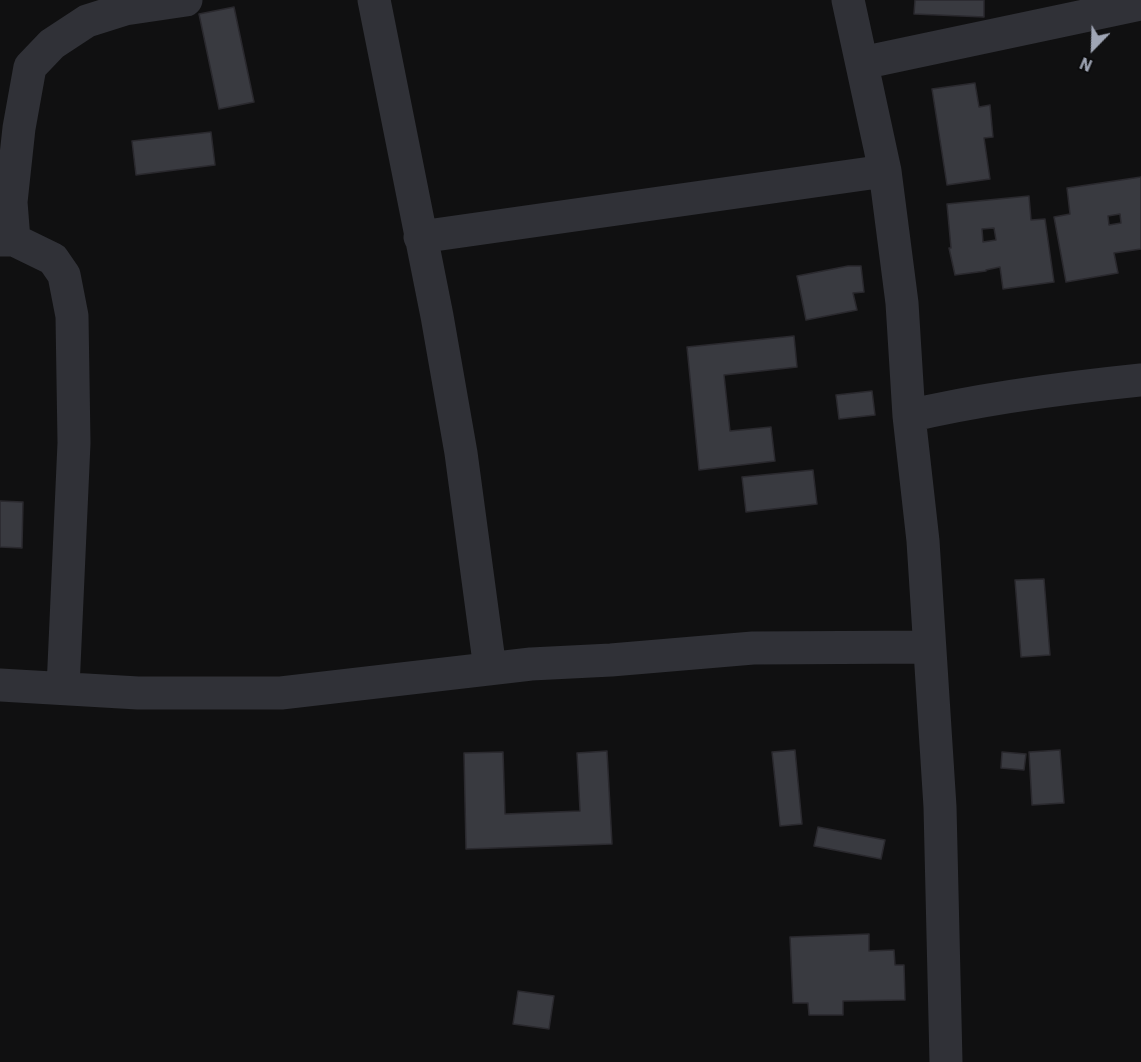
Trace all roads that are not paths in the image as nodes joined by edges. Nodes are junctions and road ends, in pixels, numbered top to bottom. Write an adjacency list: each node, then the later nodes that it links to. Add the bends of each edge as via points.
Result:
1 (186, 0): 8 (street, via 125,9 87,21 52,44 30,67)
2 (375, 0): 7 (street)
3 (848, 0): 5 (street)
4 (1141, 4): 5 (street)
5 (862, 63): 6 (street)
6 (885, 171): 7 (street); 10 (street, via 902,303)
7 (420, 237): 12 (street, via 461,453)
8 (7, 240): 14 (street, via 53,259 64,275 72,316 74,443)
9 (1141, 380): 10 (street, via 958,405)
10 (909, 416): 11 (street, via 923,541)
11 (929, 647): 12 (street, via 753,648); 15 (street, via 940,807)
12 (490, 669): 14 (street, via 281,693 138,693)
13 (0, 685): 14 (street)
14 (63, 688)
15 (946, 1062)

